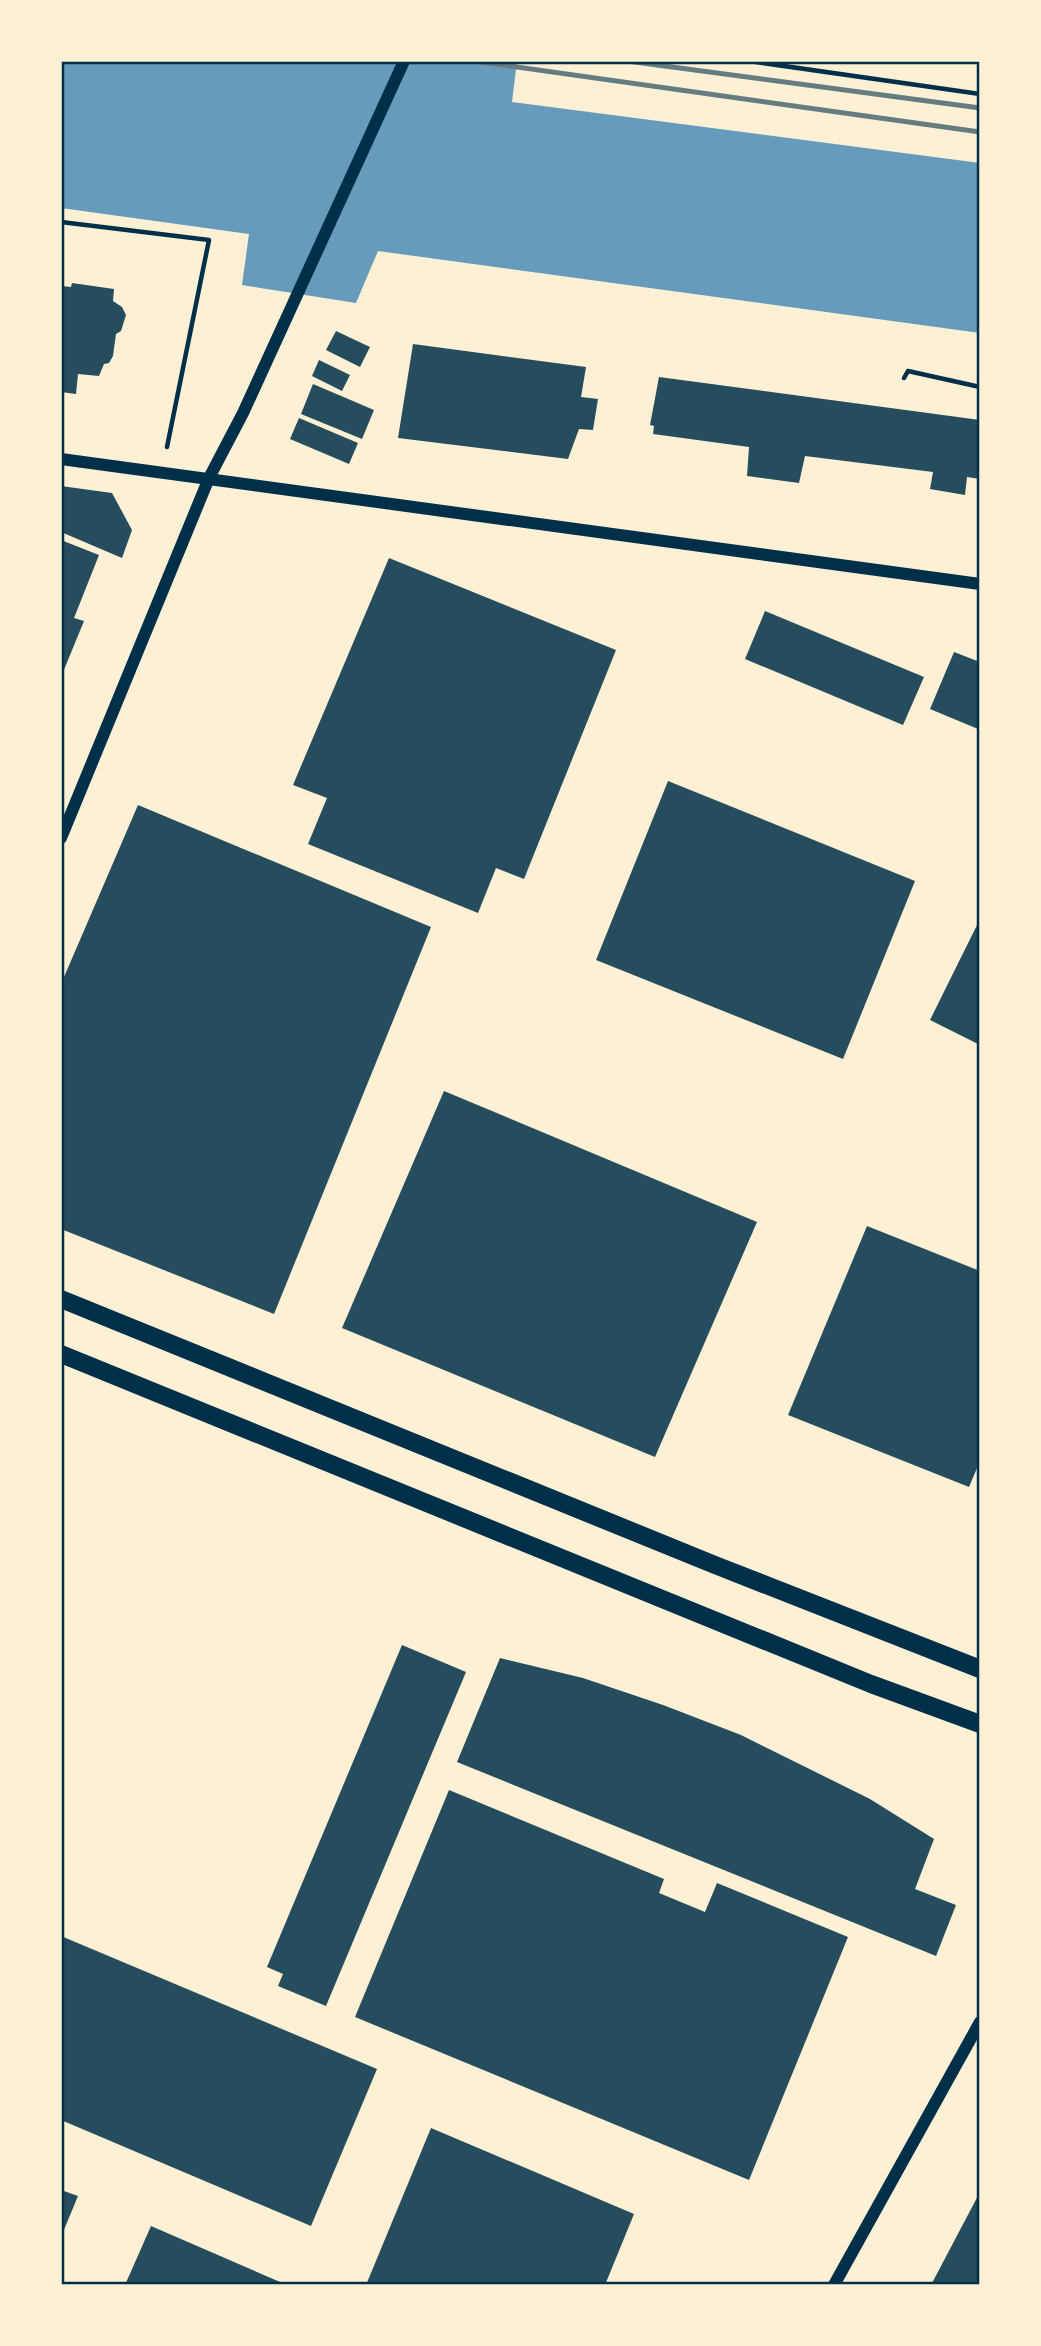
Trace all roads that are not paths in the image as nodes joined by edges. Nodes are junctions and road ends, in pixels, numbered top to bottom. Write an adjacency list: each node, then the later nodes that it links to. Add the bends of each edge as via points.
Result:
1 (404, 61): 3 (street)
2 (61, 459): 3 (street)
3 (209, 478): 4 (street); 5 (street)
4 (980, 584)
5 (61, 838)
6 (61, 1299): 8 (main road)
7 (61, 1354): 9 (main road, via 871,1684)
8 (980, 1669)
9 (980, 1724)
10 (980, 2022): 11 (street)
11 (834, 2285)

